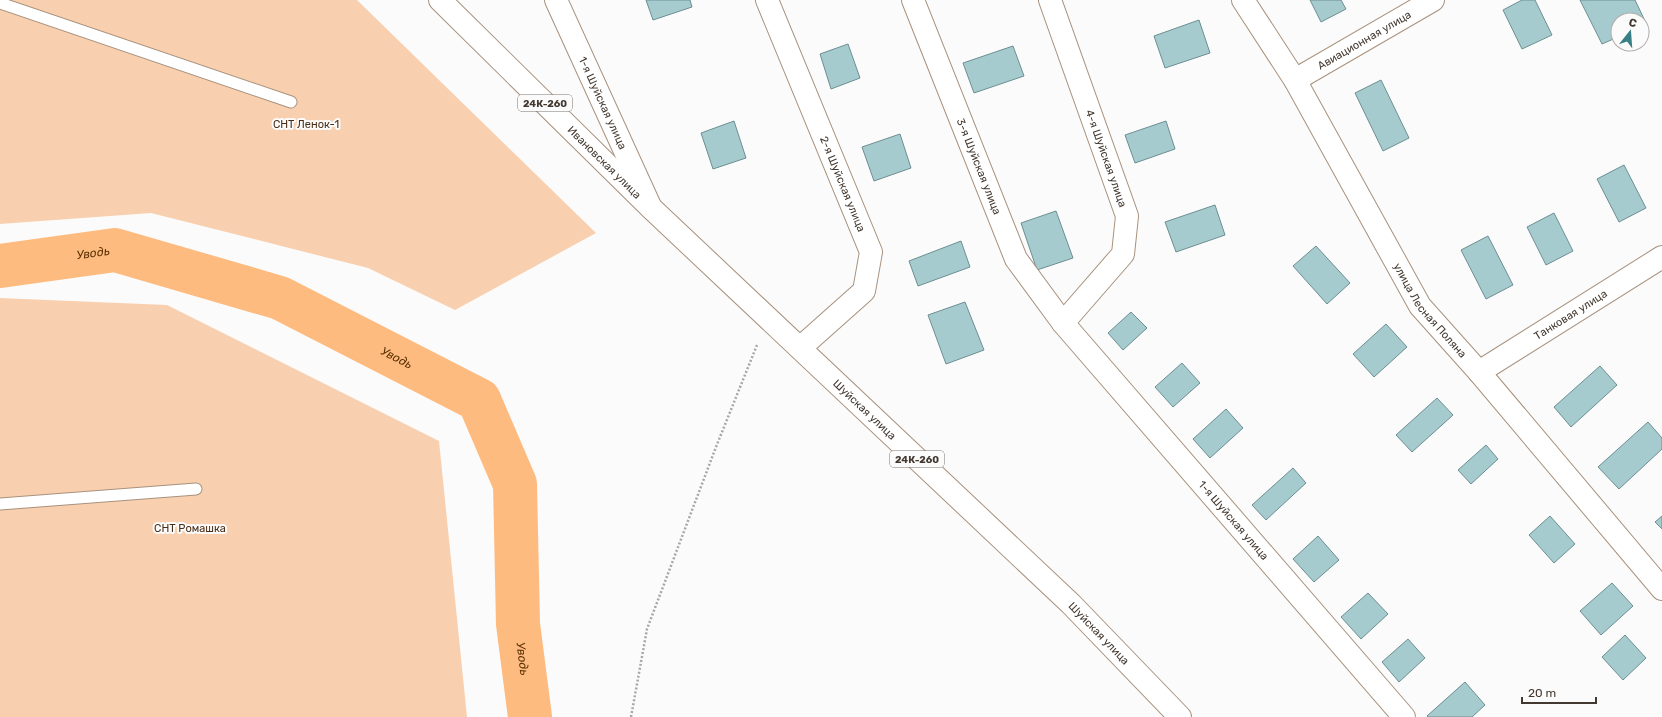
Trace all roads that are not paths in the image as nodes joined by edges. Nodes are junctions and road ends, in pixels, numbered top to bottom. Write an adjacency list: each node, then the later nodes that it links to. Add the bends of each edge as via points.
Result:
1 (440, 0): 11 (street, Ивановская улица / 24К-260)
2 (556, 0): 11 (street, 1-я Шуйская улица)
3 (767, 0): 14 (street, 2-я Шуйская улица, via 871,252 864,291)
4 (913, 0): 13 (street, 3-я Шуйская улица, via 1016,259)
5 (1050, 0): 13 (street, 4-я Шуйская улица, via 1127,216 1123,254)
6 (1243, 0): 9 (street, улица Лесная Поляна)
7 (1433, 0): 9 (street, Авиационная улица)
8 (0, 3): 10 (lane)
9 (1295, 80): 15 (street, улица Лесная Поляна, via 1420,306)
10 (291, 102)
11 (650, 207): 14 (street, Шуйская улица / 24К-260)
12 (1662, 257): 15 (street, Танковая улица)
13 (1063, 324): 20 (street, 1-я Шуйская улица)
14 (800, 348): 19 (street, Шуйская улица / 24К-260, via 1071,604)
15 (1479, 372): 18 (street, улица Лесная Поляна)
16 (196, 489): 17 (lane)
17 (0, 504)
18 (1662, 589)
19 (1180, 717)
20 (1404, 717)

